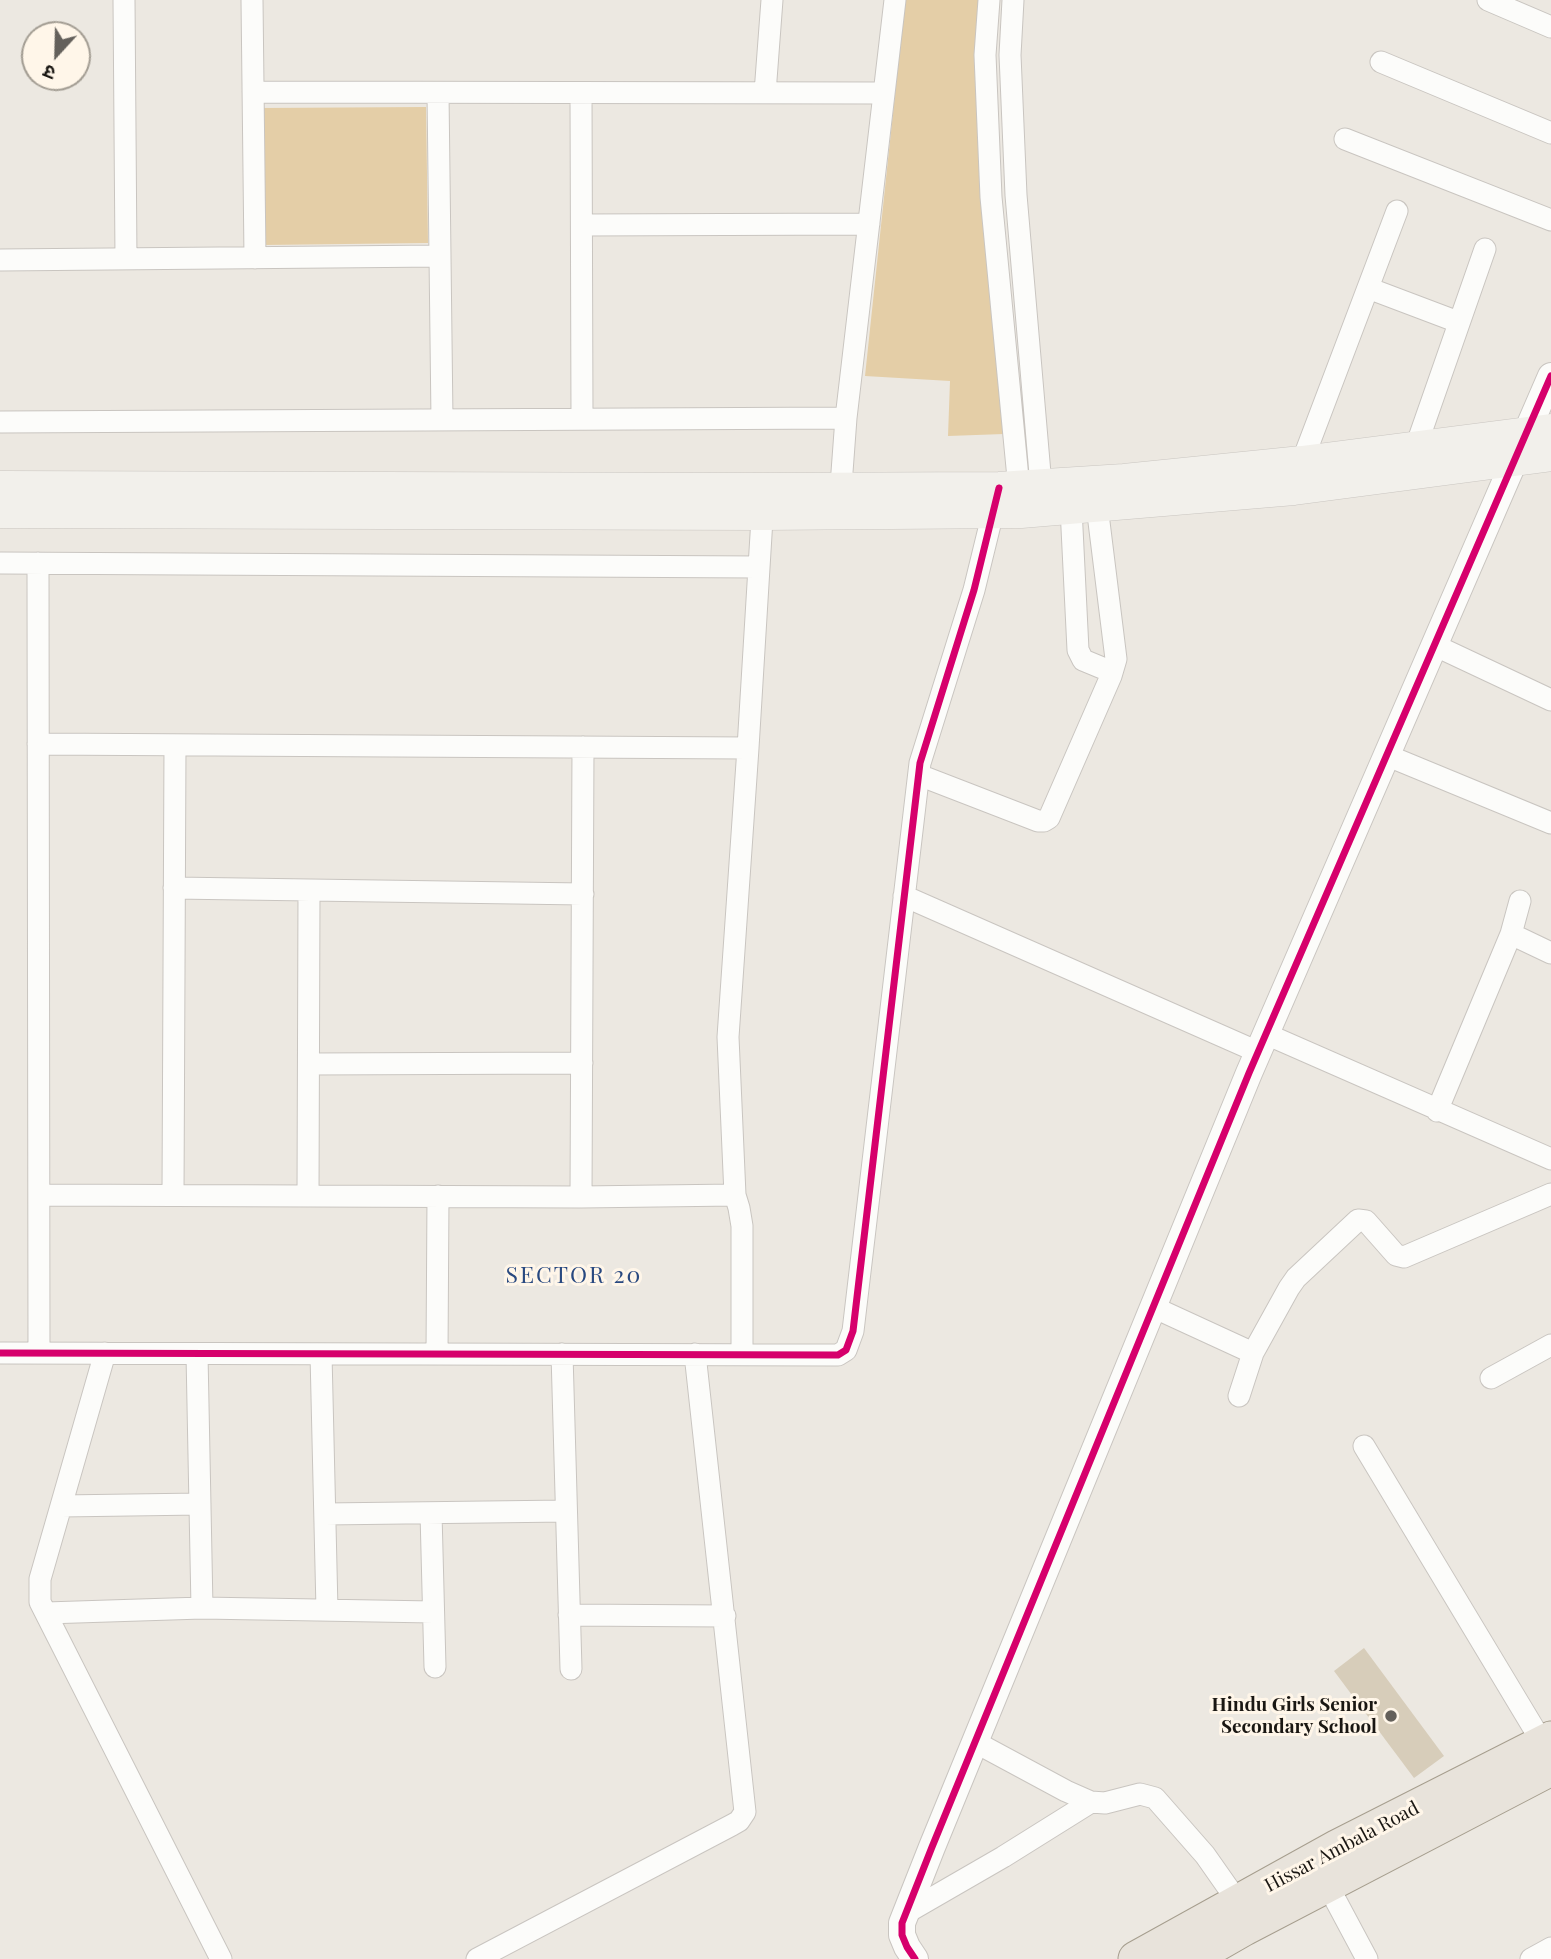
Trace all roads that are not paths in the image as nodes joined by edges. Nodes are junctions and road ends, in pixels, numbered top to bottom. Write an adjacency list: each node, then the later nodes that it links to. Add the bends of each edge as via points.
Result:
1 (124, 0): 24 (street)
2 (252, 0): 10 (street)
3 (772, 0): 13 (street)
4 (895, 0): 14 (street)
5 (989, 0): 39 (street, via 985,55 991,197)
6 (1013, 0): 39 (street, via 1010,55 1016,195)
7 (1488, 0): 8 (street)
8 (1551, 27)
9 (1381, 62): 15 (street)
10 (253, 92): 11 (street); 23 (street)
11 (438, 93): 12 (street); 22 (street)
12 (581, 93): 13 (street); 20 (street)
13 (765, 93): 14 (street)
14 (884, 93): 19 (street)
15 (1551, 133)
16 (1345, 139): 18 (street)
17 (1397, 211): 26 (street)
18 (1551, 220)
19 (869, 224): 20 (street); 29 (street)
20 (582, 225): 30 (street)
21 (1485, 248): 27 (street)
22 (440, 256): 23 (street); 31 (street)
23 (255, 258): 24 (street)
24 (126, 259): 25 (street)
25 (0, 260)
26 (1368, 288): 27 (street); 36 (street)
27 (1458, 321): 35 (street)
28 (1551, 376): 33 (street)
29 (846, 418): 30 (street); 38 (street)
30 (582, 419): 31 (street)
31 (442, 420): 32 (street)
32 (0, 422)
33 (1530, 442): 34 (main road); 35 (main road); 45 (street)
34 (1551, 455)
35 (1411, 460): 36 (main road); 39 (main road, via 1294,489)
36 (1302, 462): 39 (main road)
37 (0, 487): 40 (main road)
38 (840, 500): 39 (main road); 40 (main road)
39 (1035, 501): 46 (street, via 1116,655); 46 (street, via 1078,650 1083,660); 53 (street, via 974,590)
40 (762, 502): 41 (main road); 44 (street)
41 (0, 512)
42 (0, 563): 43 (street)
43 (38, 563): 44 (street); 48 (street)
44 (759, 567): 51 (street)
45 (1434, 645): 47 (street); 52 (street)
46 (1112, 672): 53 (street, via 1048,819 1038,821)
47 (1551, 700)
48 (38, 744): 49 (street); 68 (street)
49 (174, 745): 50 (street); 55 (street)
50 (583, 747): 51 (street); 57 (street)
51 (748, 748): 70 (street, via 728,1037)
52 (1386, 755): 54 (street); 62 (street)
53 (919, 775): 58 (street)
54 (1551, 823)
55 (174, 888): 56 (street); 69 (street)
56 (309, 891): 57 (street); 64 (street)
57 (583, 894): 63 (street)
58 (904, 896): 62 (street); 85 (street, via 850,1343 838,1355)
59 (1520, 901): 60 (street)
60 (1511, 934): 61 (street); 65 (street)
61 (1551, 953)
62 (1262, 1043): 65 (street); 74 (street)
63 (582, 1063): 64 (street); 73 (street)
64 (309, 1064): 71 (street)
65 (1437, 1111): 66 (street)
66 (1551, 1159)
67 (1551, 1194): 80 (street, via 1404,1257 1396,1255 1366,1221 1358,1220 1296,1278)
68 (39, 1195): 69 (street); 77 (street)
69 (173, 1195): 71 (street)
70 (735, 1195): 73 (street); 85 (street, via 742,1226)
71 (308, 1196): 72 (street)
72 (438, 1196): 73 (street); 82 (street)
73 (582, 1197)
74 (1153, 1307): 80 (street); 102 (street)
75 (1551, 1345): 86 (street)
76 (0, 1353): 77 (street)
77 (40, 1353): 78 (street)
78 (105, 1353): 79 (street); 90 (street)
79 (197, 1353): 81 (street); 89 (street)
80 (1253, 1353): 87 (street)
81 (321, 1354): 82 (street); 93 (street)
82 (437, 1354): 83 (street)
83 (562, 1354): 84 (street); 91 (street)
84 (695, 1354): 85 (street); 99 (street)
85 (742, 1354)
86 (1491, 1378)
87 (1239, 1396)
88 (1364, 1446): 103 (street)
89 (200, 1504): 90 (street); 94 (street)
90 (61, 1506): 97 (street, via 40,1579 40,1602)
91 (566, 1511): 92 (street); 98 (street)
92 (430, 1513): 93 (street); 96 (street)
93 (325, 1514): 95 (street)
94 (202, 1608): 95 (street); 97 (street)
95 (327, 1610): 96 (street)
96 (433, 1612): 100 (street)
97 (46, 1613): 109 (street)
98 (569, 1615): 99 (street); 101 (street)
99 (725, 1616): 110 (street, via 746,1807 742,1817)
100 (435, 1667)
101 (570, 1669)
102 (975, 1742): 104 (street); 107 (street)
103 (1549, 1751): 105 (main road, Hissar Ambala Road); 106 (main road, Hissar Ambala Road, via 1339,1847)
104 (1091, 1802): 106 (street, via 1140,1794 1155,1798 1205,1855); 107 (street)
105 (1328, 1886): 113 (main road, Hissar Ambala Road); 114 (street)
106 (1238, 1902): 112 (main road, Hissar Ambala Road)
107 (906, 1913): 111 (street, via 902,1935)
108 (1551, 1948): 115 (street)
109 (215, 1957)
110 (477, 1959)
111 (915, 1959)
112 (1136, 1959)
113 (1189, 1959)
114 (1367, 1959)
115 (1531, 1959)

